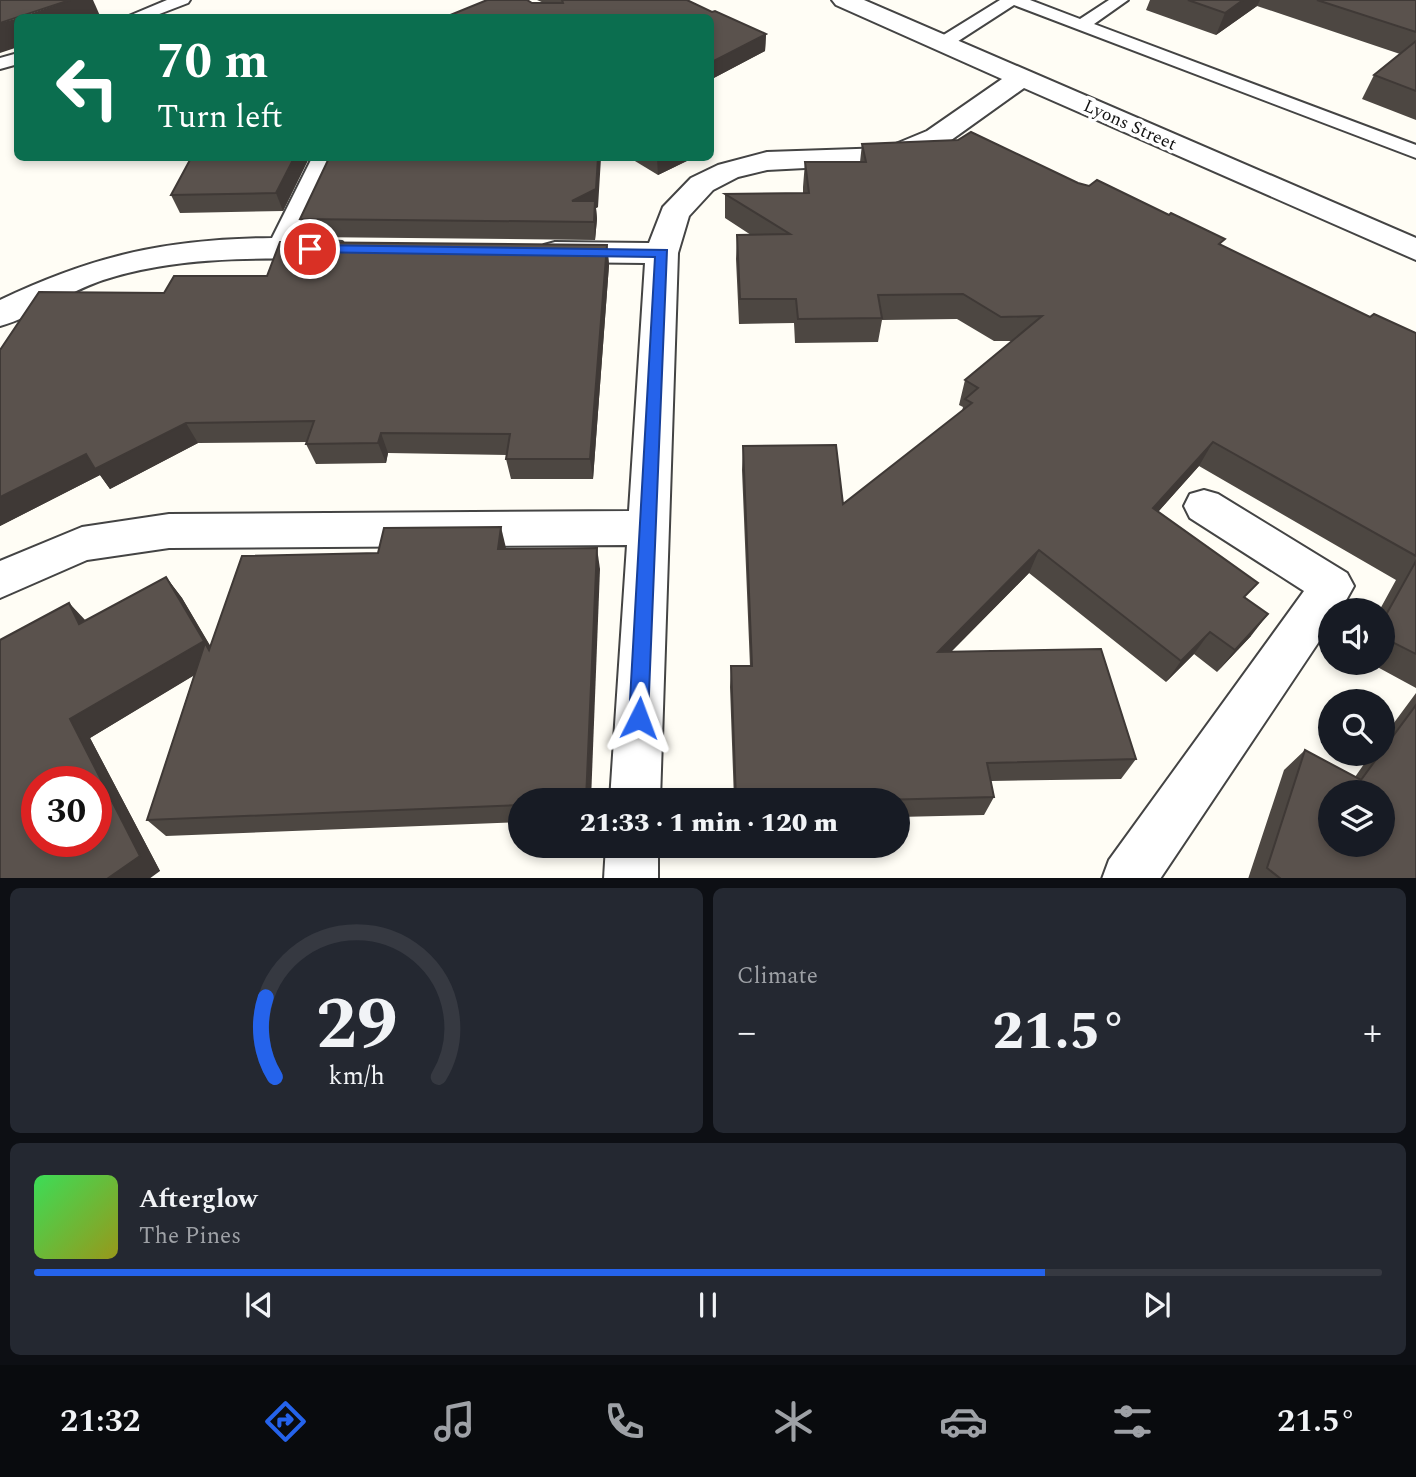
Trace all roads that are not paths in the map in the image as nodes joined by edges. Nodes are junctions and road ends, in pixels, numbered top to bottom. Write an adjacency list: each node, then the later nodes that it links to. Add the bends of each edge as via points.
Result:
1 (182, 0): 5 (lane)
2 (844, 0): 7 (street, Lyons Street)
3 (1013, 0): 6 (lane); 7 (lane)
4 (1120, 0): 6 (lane)
5 (149, 5)
6 (1083, 24): 9 (lane)
7 (943, 43): 8 (street, Lyons Street)
8 (1021, 78): 13 (street, Lyons Street); 15 (street, via 937,137 891,157 767,161 702,184 674,214)
9 (1416, 152)
10 (325, 161): 11 (street)
11 (283, 249): 12 (street); 16 (street, via 153,256 88,274)
12 (365, 250)
13 (1416, 250)
14 (527, 251): 15 (street)
15 (662, 253): 18 (street)
16 (0, 314)
17 (1204, 506): 23 (street, via 1332,586)
18 (648, 528): 19 (street, via 169,531 82,544); 20 (street)
19 (0, 580)
20 (636, 788)
21 (632, 858): 22 (street)
22 (631, 878)
23 (1128, 878)

